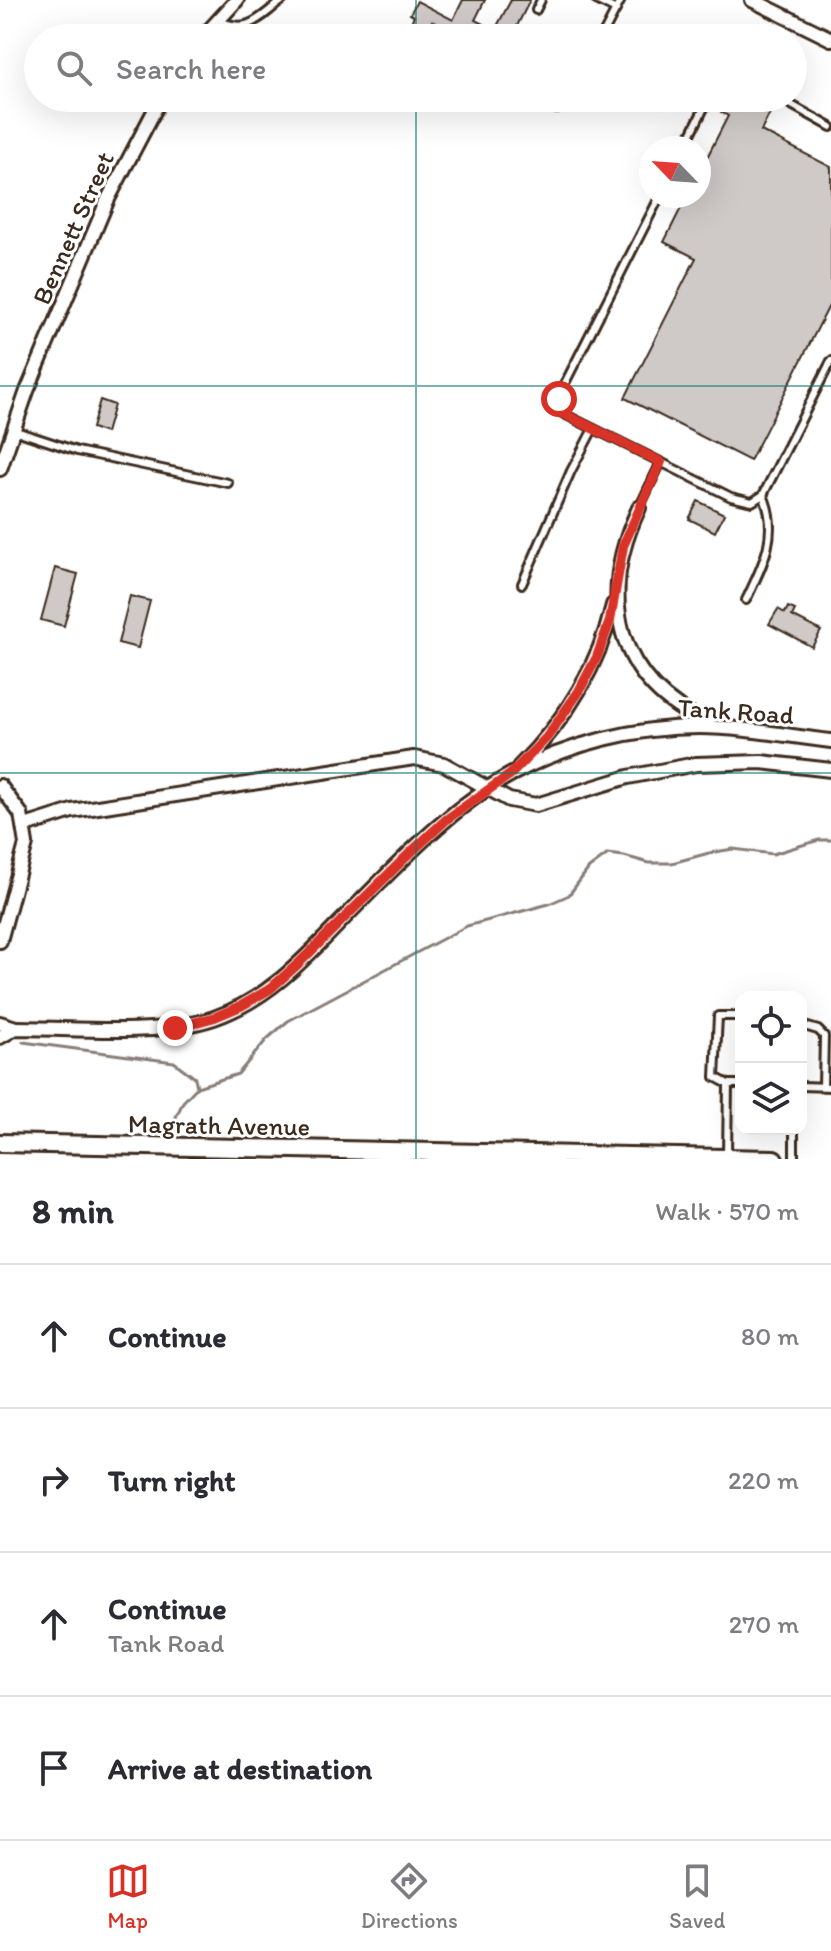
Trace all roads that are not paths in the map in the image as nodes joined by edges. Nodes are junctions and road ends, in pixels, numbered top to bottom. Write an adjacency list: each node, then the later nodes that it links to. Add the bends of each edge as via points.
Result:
1 (237, 0): 9 (street)
2 (283, 0): 12 (lane)
3 (541, 0): 7 (lane)
4 (596, 0): 8 (lane)
5 (621, 0): 8 (lane)
6 (752, 0): 14 (street)
7 (536, 10)
8 (616, 10): 13 (lane)
9 (217, 20): 10 (street); 11 (lane)
10 (214, 24)
11 (227, 24)
12 (249, 24)
13 (608, 24)
14 (801, 24)
15 (807, 27): 16 (street)
16 (831, 39)
17 (154, 112): 25 (street, Bennett Street, via 108,199)
18 (702, 112): 21 (lane)
19 (806, 112): 20 (lane)
20 (830, 124)
21 (690, 136)
22 (654, 208): 24 (lane, via 561,391 560,412)
23 (831, 361): 29 (lane)
24 (593, 429): 26 (lane); 31 (lane)
25 (13, 430): 27 (street, Bennett Street); 28 (lane, via 77,451)
26 (661, 462): 29 (lane, via 744,502); 30 (lane)
27 (0, 469)
28 (228, 483)
29 (763, 495): 33 (lane, via 772,517 771,531)
30 (639, 508): 32 (street, via 623,546)
31 (522, 584)
32 (616, 595): 34 (street, via 625,640 640,670 670,702); 37 (street, via 604,640 578,693 557,725)
33 (746, 600)
34 (716, 727): 35 (street, Tank Road); 37 (street, Tank Road, via 642,731 598,741)
35 (831, 741)
36 (831, 770): 39 (street, via 761,762 696,764 628,777 536,805)
37 (511, 774): 39 (street, Tank Road)
38 (0, 786): 40 (street, via 16,804)
39 (489, 789): 40 (street, via 444,764 414,758 72,811); 45 (street, Tank Road, via 447,819 285,977 241,1006 175,1028)
40 (25, 826): 41 (street, via 23,862)
41 (0, 941)
42 (735, 1016): 47 (lane, via 718,1016 715,1077)
43 (0, 1023): 45 (street, Tank Road)
44 (807, 1027): 49 (lane, via 824,1036)
45 (16, 1028): 46 (street, Tank Road)
46 (0, 1037)
47 (728, 1084): 48 (lane); 53 (lane)
48 (735, 1084)
49 (827, 1086)
50 (794, 1135): 55 (lane)
51 (0, 1143): 52 (main road, Magrath Avenue)
52 (432, 1156): 53 (main road, Magrath Avenue)
53 (727, 1158): 54 (main road, Magrath Avenue)
54 (774, 1159)
55 (794, 1159)

